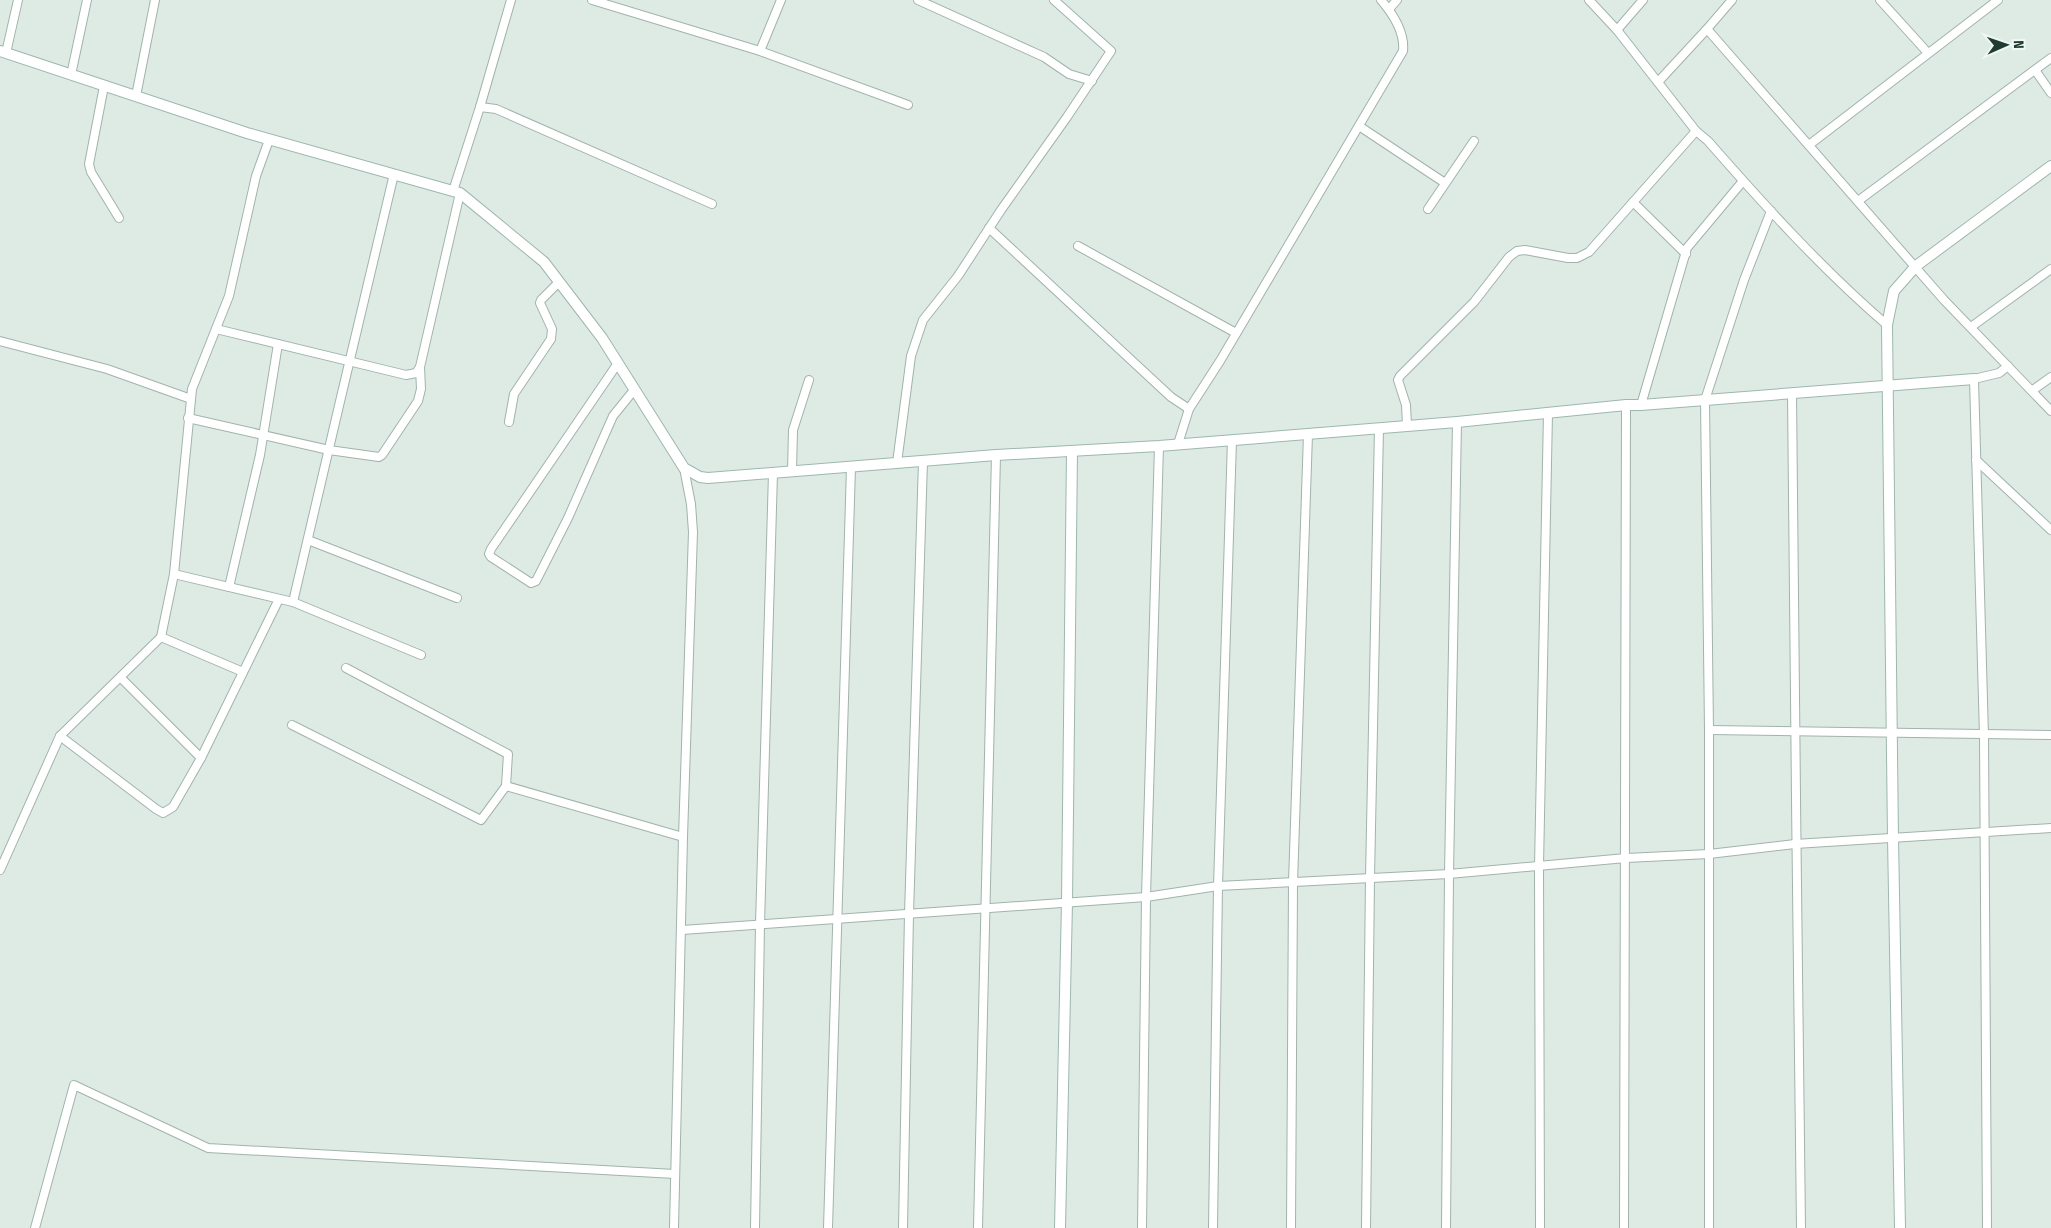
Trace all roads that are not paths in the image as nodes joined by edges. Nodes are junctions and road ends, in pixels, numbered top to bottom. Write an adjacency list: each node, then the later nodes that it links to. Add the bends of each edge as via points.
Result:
1 (18, 0): 21 (street)
2 (87, 0): 25 (street)
3 (155, 0): 30 (street)
4 (510, 0): 32 (street)
5 (592, 0): 20 (street)
6 (782, 0): 20 (street)
7 (918, 0): 15 (street)
8 (1054, 0): 26 (street, via 1111,51)
9 (1382, 0): 17 (street)
10 (1397, 0): 17 (street)
11 (1589, 0): 19 (street)
12 (1643, 0): 19 (street)
13 (1732, 0): 18 (street)
14 (1998, 0): 22 (street)
15 (930, 2): 26 (street, via 1044,57 1069,74)
16 (1885, 2): 22 (street)
17 (1389, 9): 33 (street, via 1402,32 1403,51)
18 (1707, 29): 27 (street); 37 (street)
19 (1617, 30): 27 (street)
20 (760, 51): 31 (street)
21 (3, 52): 25 (street)
22 (1928, 54): 37 (street)
23 (2051, 58): 24 (street)
24 (2035, 70): 29 (street); 43 (street)
25 (71, 75): 28 (street)
26 (1092, 80): 49 (street)
27 (1658, 82): 34 (street)
28 (104, 86): 30 (street); 48 (street, via 89,164)
29 (2051, 93)
30 (136, 96): 35 (street)
31 (908, 105)
32 (480, 107): 42 (street); 45 (street, via 496,109)
33 (1359, 126): 41 (street); 58 (street)
34 (1696, 131): 40 (street); 44 (street)
35 (269, 140): 39 (street); 57 (street, via 256,176 229,296)
36 (1474, 141): 41 (street)
37 (1809, 145): 43 (street)
38 (2051, 166): 52 (street)
39 (394, 174): 42 (street); 61 (street)
40 (1743, 181): 47 (street); 51 (street, via 1687,248)
41 (1445, 183): 46 (street)
42 (456, 192): 54 (street, via 544,262); 64 (street)
43 (1858, 201): 52 (street)
44 (1633, 202): 51 (street); 82 (street, via 1583,256 1568,258 1525,250 1509,257 1474,302 1400,376 1398,380 1406,405)
45 (712, 204)
46 (1428, 209)
47 (1771, 210): 55 (street, via 1858,300); 73 (street, via 1744,280)
48 (119, 218)
49 (989, 228): 76 (street, via 1171,397); 94 (street, via 919,328 911,356)
50 (1078, 246): 58 (street)
51 (1686, 254): 75 (street)
52 (1916, 266): 55 (street, via 1894,291); 56 (street)
53 (2051, 269): 56 (street)
54 (559, 282): 62 (street); 80 (street, via 540,303 552,329 551,339 514,394)
55 (1887, 325): 68 (street)
56 (1971, 327): 63 (street)
57 (216, 329): 60 (street); 72 (street)
58 (1236, 333): 76 (street)
59 (0, 341): 72 (street, via 106,369)
60 (278, 344): 61 (street); 85 (street)
61 (348, 360): 64 (street, via 406,375 416,373); 89 (street)
62 (618, 363): 69 (street); 69 (street, via 491,549 491,558 531,583 536,581 613,416)
63 (2008, 366): 66 (street, via 2000,373); 70 (street)
64 (420, 367): 89 (street, via 418,401 382,455 375,457)
65 (2051, 377): 70 (street)
66 (1974, 379): 68 (street); 92 (street)
67 (809, 380): 97 (street, via 793,430)
68 (1888, 386): 71 (street); 114 (street)
69 (634, 390): 96 (street)
70 (2033, 390): 77 (street)
71 (1792, 393): 73 (street); 113 (street)
72 (191, 399): 79 (street)
73 (1705, 400): 75 (street); 112 (street)
74 (1626, 405): 75 (street); 78 (street); 126 (street)
75 (1641, 405)
76 (1189, 409): 87 (street)
77 (2051, 411)
78 (1548, 413): 81 (street); 127 (street)
79 (188, 418): 85 (street); 101 (street)
80 (508, 422)
81 (1457, 422): 82 (street); 129 (street)
82 (1407, 425): 83 (street)
83 (1379, 428): 84 (street); 130 (street)
84 (1308, 434): 86 (street); 131 (street)
85 (263, 435): 89 (street); 102 (street)
86 (1232, 440): 87 (street); 132 (street)
87 (1178, 444): 88 (street)
88 (1159, 446): 90 (street); 133 (street)
89 (329, 450): 100 (street)
90 (1072, 451): 91 (street); 134 (street)
91 (996, 455): 93 (street); 135 (street)
92 (1976, 460): 99 (street); 117 (street)
93 (923, 461): 94 (street); 136 (street)
94 (897, 463): 95 (street)
95 (851, 466): 97 (street); 137 (street)
96 (684, 468): 98 (street, via 708,478); 122 (street, via 694,532)
97 (792, 471): 98 (street)
98 (773, 473): 138 (street)
99 (2051, 530)
100 (308, 540): 104 (street); 105 (street)
101 (174, 574): 102 (street); 106 (street)
102 (229, 587): 103 (street)
103 (278, 598): 105 (street); 109 (street)
104 (457, 598)
105 (293, 602): 107 (street)
106 (161, 637): 109 (street); 110 (street)
107 (421, 656)
108 (346, 668): 119 (street, via 508,754)
109 (243, 672): 118 (street)
110 (121, 678): 116 (street); 118 (street)
111 (292, 725): 119 (street, via 481,820)
112 (1709, 730): 113 (street); 125 (street)
113 (1796, 732): 114 (street); 124 (street)
114 (1892, 732): 117 (street); 123 (street)
115 (2051, 735): 117 (street)
116 (60, 736): 118 (street, via 163,813 173,807); 128 (street)
117 (1984, 736): 121 (street)
118 (201, 758)
119 (506, 786): 122 (street)
120 (2051, 828): 121 (street)
121 (1984, 832): 123 (street); 158 (street)
122 (683, 837): 139 (street)
123 (1893, 838): 124 (street); 157 (street)
124 (1795, 844): 125 (street); 156 (street)
125 (1709, 854): 126 (street); 155 (street)
126 (1626, 858): 127 (street); 154 (street)
127 (1539, 866): 129 (street); 153 (street)
128 (0, 870)
129 (1449, 874): 130 (street); 152 (street)
130 (1370, 878): 131 (street); 151 (street)
131 (1293, 883): 132 (street); 150 (street)
132 (1218, 886): 133 (street); 149 (street)
133 (1146, 897): 134 (street); 148 (street)
134 (1067, 902): 135 (street); 147 (street)
135 (985, 907): 136 (street); 146 (street)
136 (909, 914): 137 (street); 145 (street)
137 (837, 919): 138 (street); 144 (street)
138 (760, 924): 139 (street); 143 (street)
139 (682, 930): 140 (street)
140 (675, 1174): 141 (street, via 208,1148 74,1085); 142 (street)
141 (35, 1228)
142 (674, 1228)
143 (755, 1228)
144 (828, 1228)
145 (903, 1228)
146 (978, 1228)
147 (1060, 1228)
148 (1142, 1228)
149 (1214, 1228)
150 (1291, 1228)
151 (1366, 1228)
152 (1446, 1228)
153 (1540, 1228)
154 (1624, 1228)
155 (1710, 1228)
156 (1801, 1228)
157 (1900, 1228)
158 (1987, 1228)

